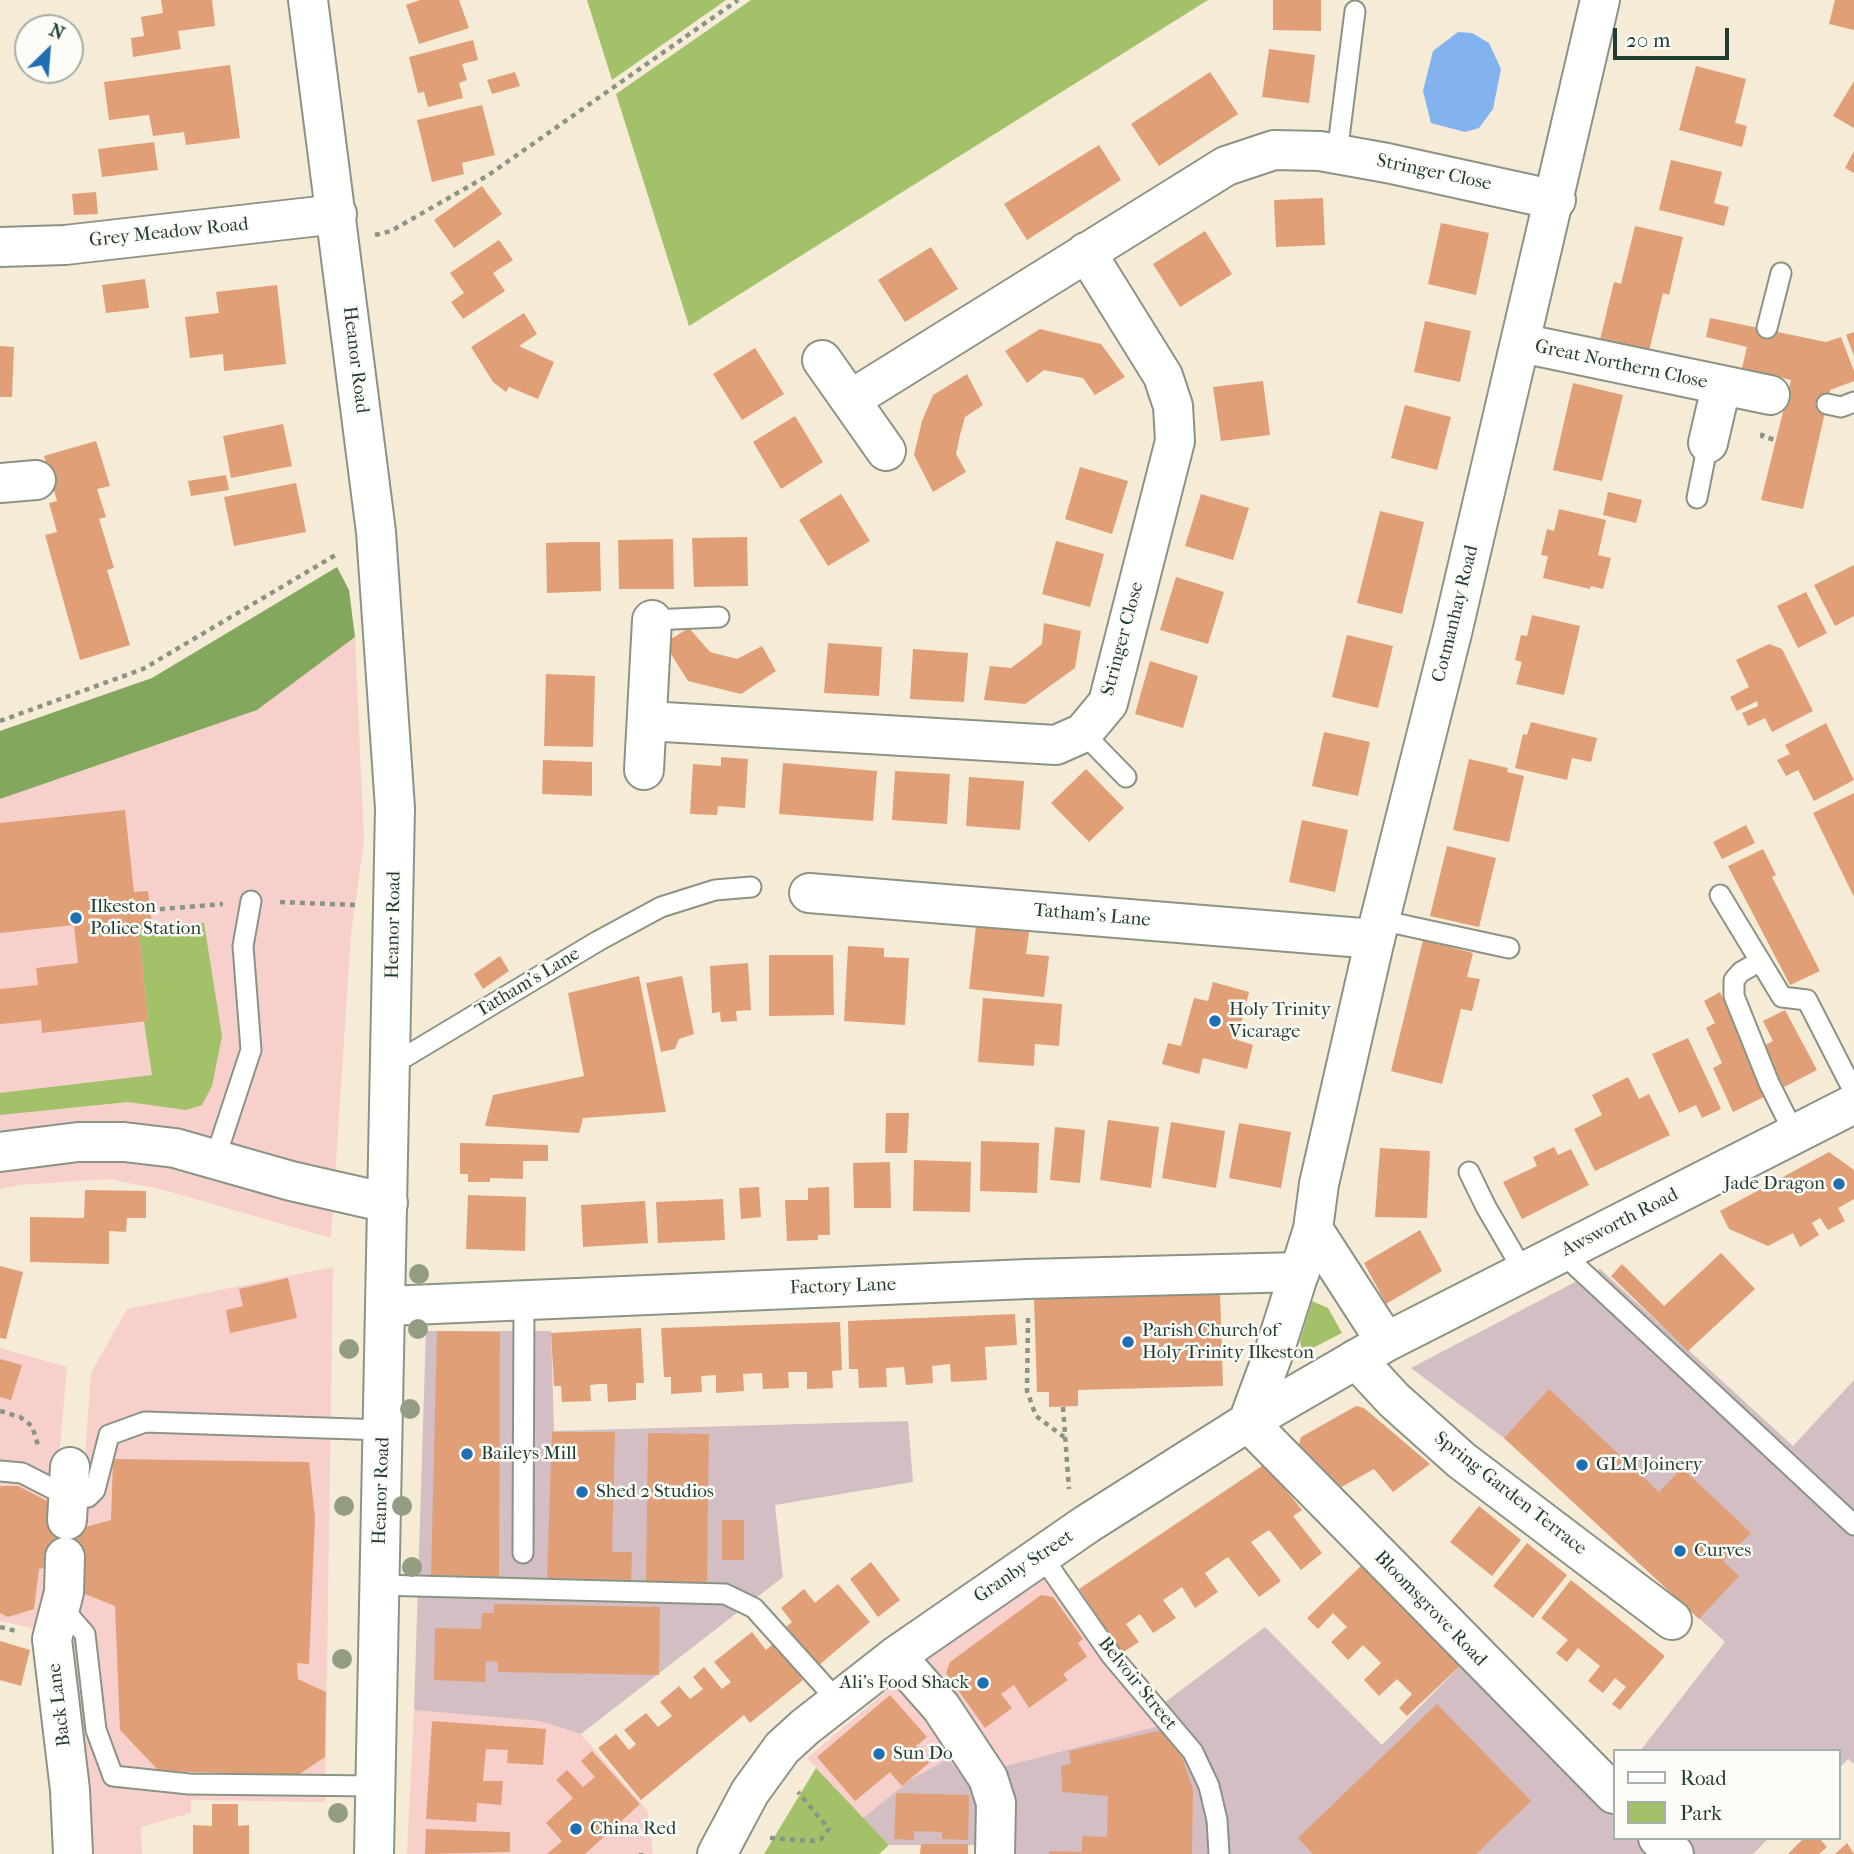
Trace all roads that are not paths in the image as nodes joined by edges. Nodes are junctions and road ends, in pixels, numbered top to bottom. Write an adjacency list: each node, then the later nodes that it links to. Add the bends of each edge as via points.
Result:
1 (308, 0): 6 (street, Heanor Road)
2 (1600, 0): 5 (street, Cotmanhay Road)
3 (1355, 11): 4 (lane)
4 (1337, 154): 5 (street, Stringer Close); 8 (street, Stringer Close, via 1274,150 1226,166)
5 (1556, 200): 11 (street, Cotmanhay Road)
6 (339, 229): 7 (street, Grey Meadow Road); 32 (street, Heanor Road, via 376,531 395,808)
7 (0, 247)
8 (1086, 252): 13 (street, Stringer Close); 22 (street, Stringer Close, via 1163,376 1173,406 1175,441 1108,703)
9 (1781, 273): 10 (lane)
10 (1767, 328)
11 (1521, 343): 16 (street, Great Northern Close, via 1757,389); 29 (street, Cotmanhay Road)
12 (822, 360): 13 (street)
13 (850, 400): 17 (street)
14 (1854, 402): 15 (lane, via 1841,407)
15 (1827, 404)
16 (1708, 443): 18 (lane)
17 (886, 451)
18 (1697, 498)
19 (719, 617): 20 (lane)
20 (652, 620): 21 (street)
21 (647, 721): 22 (street, via 1056,745); 23 (street)
22 (1083, 733): 24 (lane)
23 (644, 770)
24 (1126, 777)
25 (751, 887): 32 (lane, Tatham's Lane, via 715,890 661,906)
26 (809, 892): 29 (street, Tatham's Lane)
27 (1720, 895): 31 (lane)
28 (251, 901): 36 (lane, via 243,946 251,1050)
29 (1378, 929): 30 (lane); 39 (street, Cotmanhay Road, via 1319,1184)
30 (1509, 948)
31 (1760, 961): 33 (lane, via 1782,997 1807,1000); 34 (lane, via 1734,981 1734,996)
32 (390, 1066): 38 (street, Heanor Road)
33 (1851, 1108): 34 (street, Awsworth Road)
34 (1794, 1133): 40 (street, Awsworth Road)
35 (0, 1152): 36 (street, via 37,1145 124,1142)
36 (215, 1159): 38 (street)
37 (1469, 1172): 42 (lane)
38 (388, 1203): 44 (street, Heanor Road)
39 (1313, 1229): 41 (street, Cotmanhay Road); 45 (street)
40 (1562, 1253): 42 (street, Awsworth Road); 49 (lane)
41 (1300, 1272): 43 (street, Factory Lane); 46 (street, Cotmanhay Road)
42 (1524, 1272): 45 (street, Awsworth Road)
43 (524, 1300): 44 (street, Factory Lane); 50 (lane)
44 (387, 1306): 47 (street, Heanor Road)
45 (1371, 1351): 46 (street, Granby Street); 55 (street, Spring Garden Terrace, via 1394,1400 1461,1460)
46 (1248, 1422): 51 (street, Granby Street); 59 (street, Bloomsgrove Road)
47 (384, 1430): 48 (lane, via 145,1422 108,1435 95,1490 88,1497 69,1495 22,1473); 53 (street, Heanor Road)
48 (0, 1471)
49 (1854, 1525)
50 (523, 1553)
51 (1041, 1555): 56 (street, Granby Street); 64 (lane, Belvoir Street, via 1111,1655 1193,1752 1209,1786)
52 (65, 1558): 54 (street, Back Lane)
53 (379, 1585): 57 (lane, via 725,1594 754,1608); 58 (street, Heanor Road)
54 (59, 1612): 58 (lane, via 85,1634 96,1730 113,1776 145,1782); 60 (street, Back Lane, via 52,1639 71,1790)
55 (1672, 1620)
56 (896, 1656): 57 (street, Granby Street); 63 (street, via 941,1707 988,1778 996,1803)
57 (836, 1699): 62 (street, Granby Street, via 782,1748 750,1793)
58 (375, 1786): 61 (street, Heanor Road)
59 (1612, 1792)
60 (73, 1854)
61 (374, 1854)
62 (717, 1854)
63 (995, 1854)
64 (1219, 1854)

